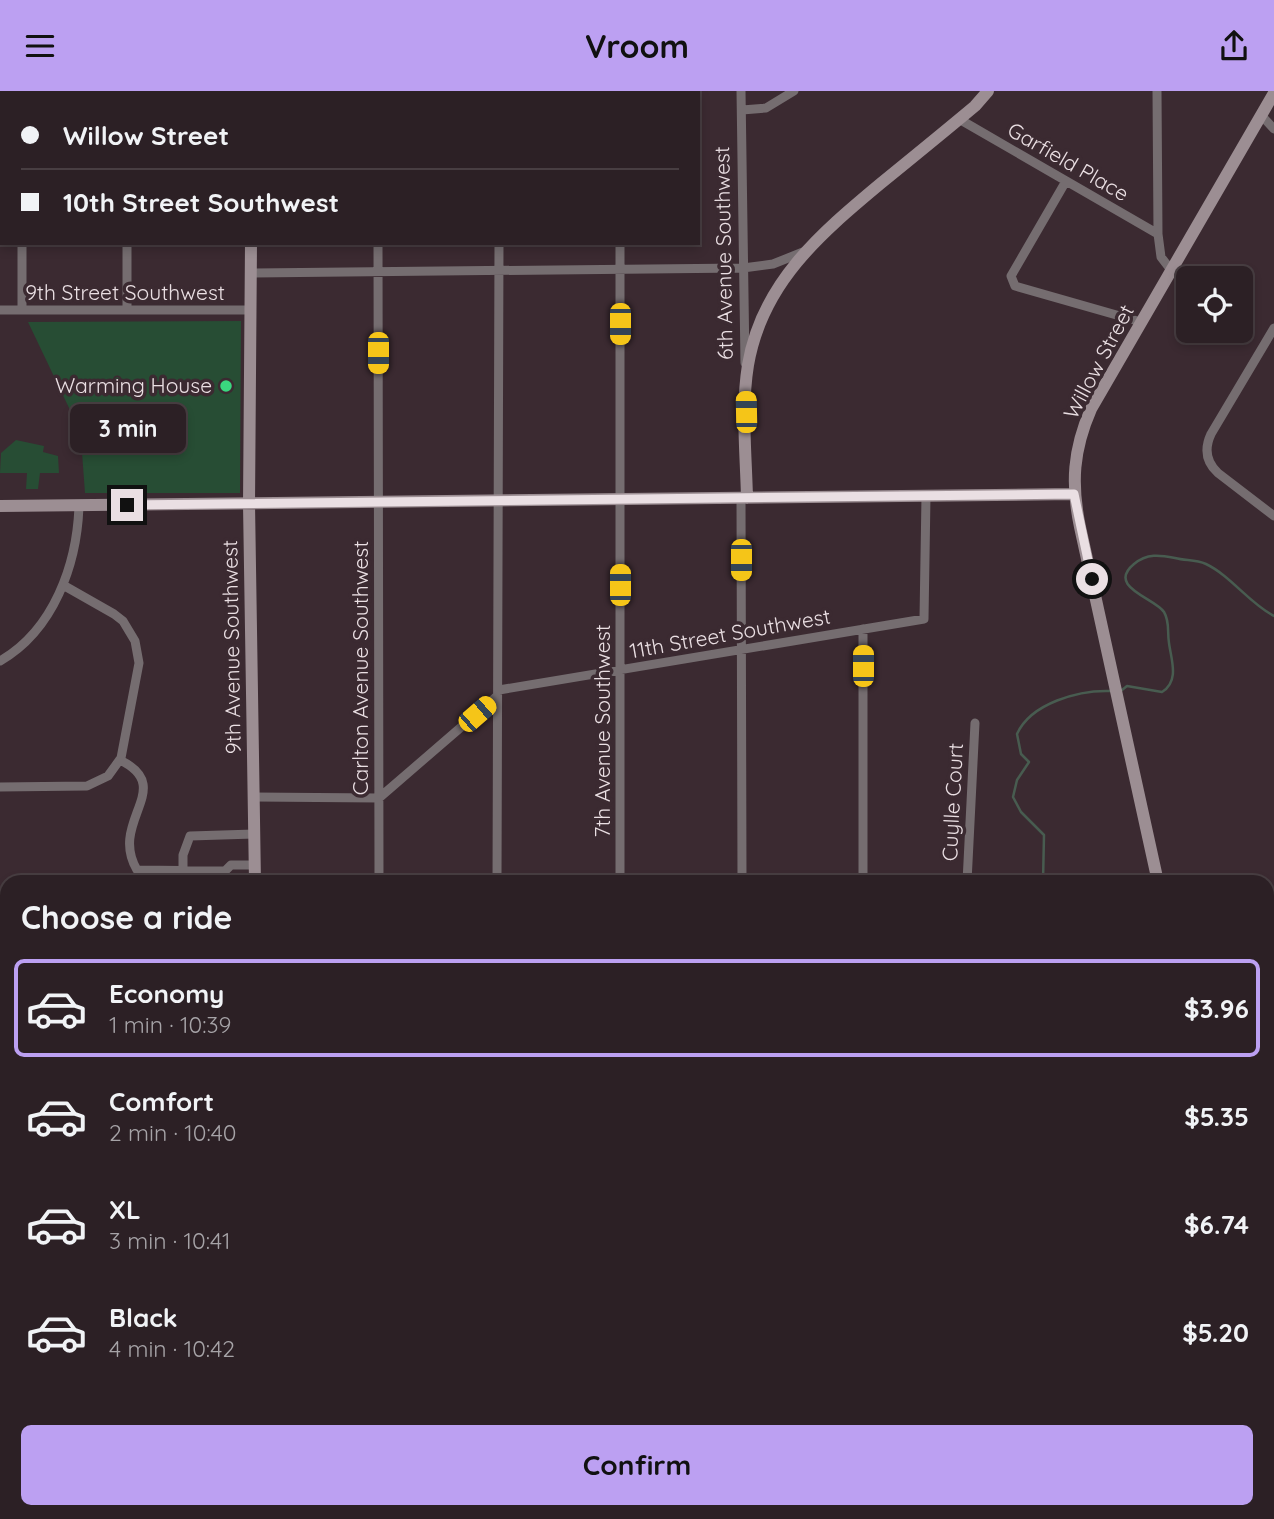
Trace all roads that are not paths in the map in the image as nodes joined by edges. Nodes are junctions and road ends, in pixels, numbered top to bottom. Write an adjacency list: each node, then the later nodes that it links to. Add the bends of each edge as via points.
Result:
1 (741, 91): 6 (street, 6th Avenue Southwest)
2 (794, 91): 6 (street, via 766,108)
3 (988, 91): 8 (street)
4 (1157, 91): 11 (street)
5 (1274, 93): 7 (street, Willow Street)
6 (742, 110): 19 (street, 6th Avenue Southwest)
7 (1261, 115): 9 (street); 21 (street, Willow Street)
8 (959, 119): 10 (street, Garfield Place); 18 (street)
9 (1274, 129)
10 (1066, 181): 11 (street, Garfield Place); 29 (street, via 1012,281 1015,286)
11 (1158, 234): 21 (street, via 1161,257)
12 (22, 245): 26 (street)
13 (127, 245): 27 (street)
14 (251, 245): 24 (street, 9th Avenue Southwest)
15 (378, 245): 23 (street, Carlton Avenue Southwest)
16 (499, 245): 22 (street)
17 (620, 245): 20 (street, 7th Avenue Southwest)
18 (803, 252): 19 (street, 9th Street Southwest, via 773,264); 31 (street, via 763,315)
19 (743, 268): 20 (street, 9th Street Southwest); 31 (street, 6th Avenue Southwest)
20 (620, 270): 22 (street, 9th Street Southwest); 35 (street, 7th Avenue Southwest)
21 (1171, 270): 29 (street, Willow Street)
22 (499, 271): 23 (street, 9th Street Southwest); 36 (street)
23 (378, 272): 24 (street, 9th Street Southwest); 37 (street, Carlton Avenue Southwest)
24 (251, 273): 28 (street, 9th Avenue Southwest)
25 (0, 310): 26 (street, 9th Street Southwest)
26 (22, 310): 27 (street, 9th Street Southwest)
27 (127, 310): 28 (street, 9th Street Southwest)
28 (250, 310): 38 (street, 9th Avenue Southwest)
29 (1141, 322): 32 (street, Willow Street, via 1083,428 1074,464)
30 (1274, 328): 41 (street, via 1211,434 1206,451 1212,467)
31 (745, 389): 34 (street, 6th Avenue Southwest)
32 (1074, 494): 33 (street); 63 (street, Willow Street)
33 (926, 496): 34 (street); 43 (street, 11th Street Southwest, via 924,619)
34 (744, 498): 35 (street); 44 (street, 6th Avenue Southwest)
35 (620, 500): 36 (street); 46 (street, 7th Avenue Southwest)
36 (499, 501): 37 (street); 47 (street)
37 (379, 503): 38 (street); 52 (street, Carlton Avenue Southwest)
38 (250, 504): 40 (street); 51 (street, 9th Avenue Southwest)
39 (0, 506): 40 (street)
40 (79, 506): 42 (street, via 76,543)
41 (1274, 516)
42 (63, 585): 45 (street, via 32,636); 49 (street, via 123,621 135,641 139,663)
43 (863, 629): 44 (street, 11th Street Southwest); 61 (street)
44 (742, 650): 46 (street, 11th Street Southwest); 60 (street, 6th Avenue Southwest)
45 (0, 661)
46 (620, 670): 47 (street, 11th Street Southwest); 59 (street, 7th Avenue Southwest)
47 (498, 694): 52 (street); 58 (street)
48 (975, 723): 62 (street, Cuylle Court)
49 (120, 760): 50 (street, via 108,776 87,786); 55 (street, via 138,771 143,781 143,795 128,835 134,866 137,870)
50 (0, 787)
51 (254, 797): 52 (street); 53 (street, 9th Avenue Southwest)
52 (379, 798): 57 (street, Carlton Avenue Southwest)
53 (254, 834): 54 (street, 9th Avenue Southwest); 55 (street, via 190,836)
54 (255, 865): 55 (street); 56 (street, 9th Avenue Southwest)
55 (183, 871)
56 (255, 875)
57 (379, 875)
58 (497, 875)
59 (620, 875)
60 (742, 875)
61 (863, 875)
62 (967, 875)
63 (1156, 875)

